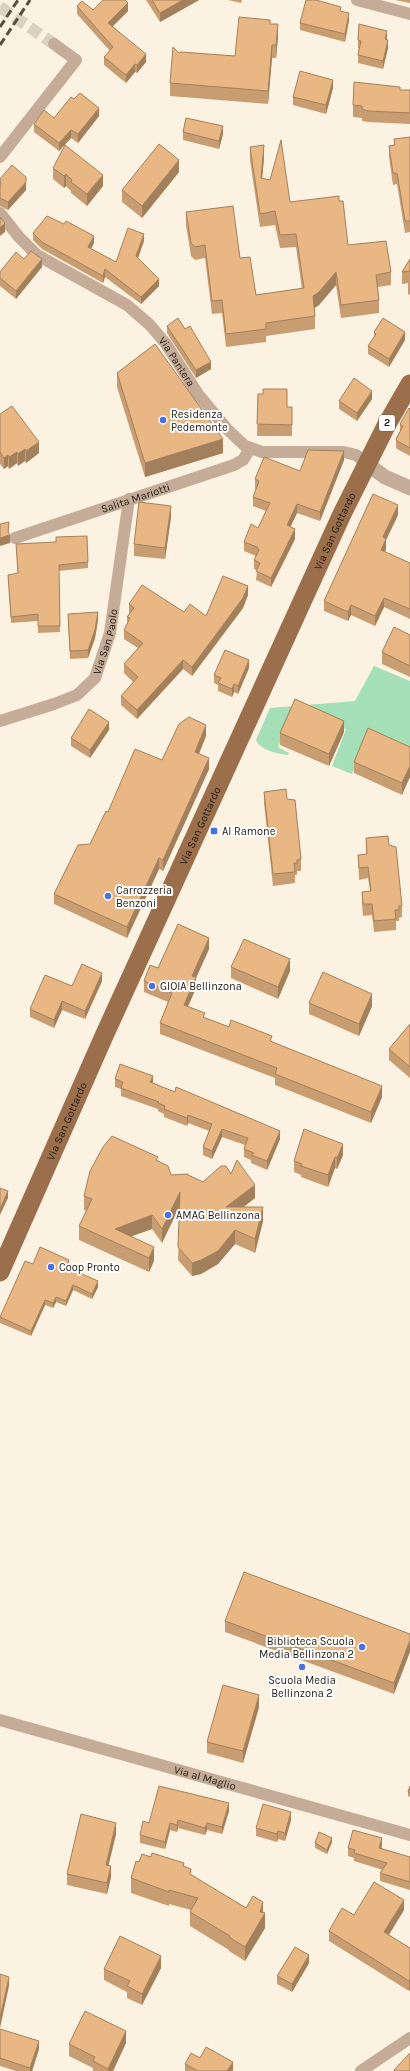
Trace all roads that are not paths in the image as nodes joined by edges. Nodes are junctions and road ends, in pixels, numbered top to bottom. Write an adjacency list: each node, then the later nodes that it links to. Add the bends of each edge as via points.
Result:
1 (356, 0): 2 (street)
2 (410, 14)
3 (54, 44): 4 (street, via 76,60)
4 (0, 157)
5 (0, 213): 7 (street, Via Pantera, via 37,255 127,305 150,325 213,413)
6 (410, 384): 8 (main road, Via San Gottardo / 2)
7 (250, 449): 8 (street, via 262,452 344,452 356,456); 10 (street, Salita Mariotti, via 246,457 234,465)
8 (367, 464): 9 (street, via 385,477); 13 (main road, Via San Gottardo / 2, via 104,1036)
9 (410, 488)
10 (129, 499): 11 (street, Salita Mariotti); 12 (street, Via San Paolo, via 110,633 95,678 78,695)
11 (15, 538)
12 (0, 721)
13 (0, 1272)
14 (0, 1720): 15 (street, Via al Maglio)
15 (410, 1835)
16 (410, 2038): 17 (street)
17 (360, 2071)

